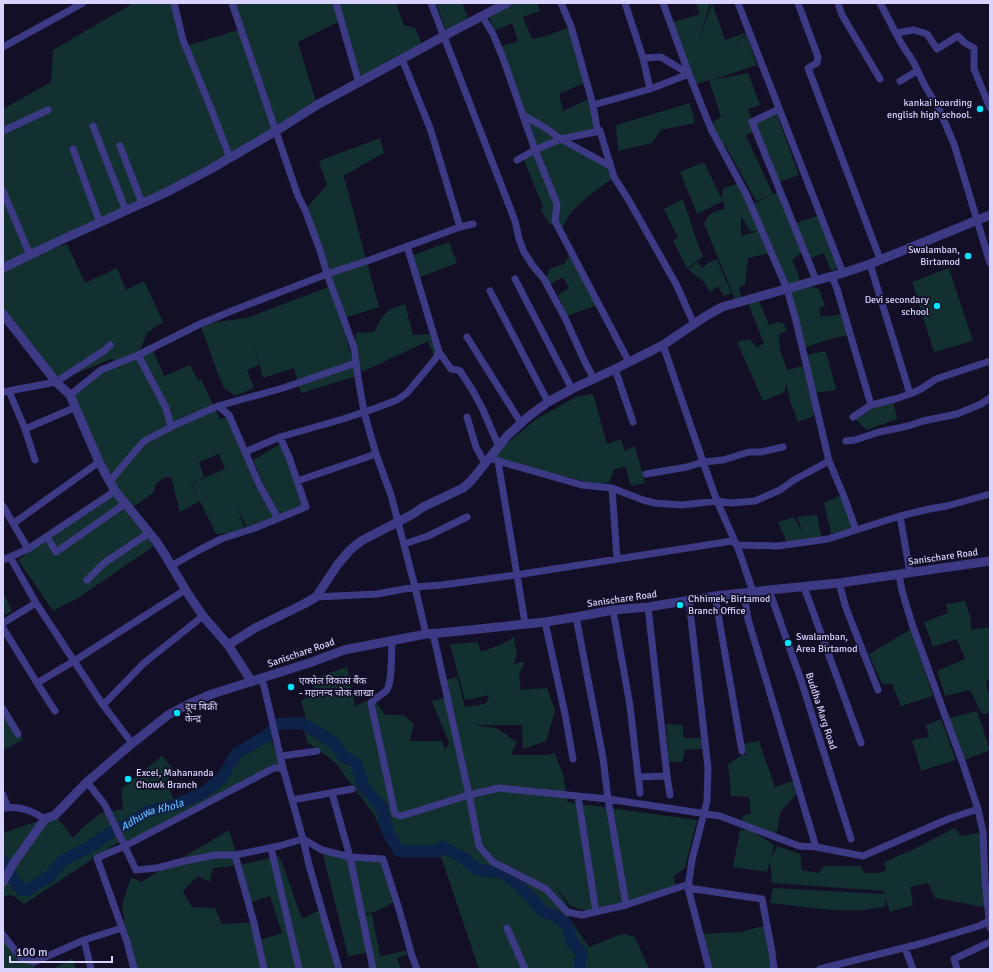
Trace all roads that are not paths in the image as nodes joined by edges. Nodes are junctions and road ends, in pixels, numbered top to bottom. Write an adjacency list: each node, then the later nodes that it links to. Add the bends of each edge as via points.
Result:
1 (83, 3): 17 (street)
2 (174, 3): 39 (street, via 183,40)
3 (232, 3): 34 (street)
4 (336, 3): 24 (street)
5 (431, 3): 16 (street)
6 (507, 3): 14 (street)
7 (561, 3): 26 (street, via 571,26)
8 (625, 3): 18 (street)
9 (662, 3): 21 (street)
10 (738, 3): 28 (street)
11 (798, 3): 52 (street, via 818,57 817,63 808,68)
12 (838, 3): 22 (street, via 842,15)
13 (880, 3): 15 (street)
14 (482, 16): 16 (street); 30 (street, via 493,34)
15 (896, 33): 20 (street); 27 (street, via 914,30 927,34 937,49 958,36 974,48 974,69)
16 (444, 36): 19 (street); 74 (street, via 527,259 544,279)
17 (3, 47)
18 (643, 58): 21 (street, via 661,57); 25 (street)
19 (402, 59): 24 (street); 49 (street, via 430,128)
20 (917, 71): 23 (street); 46 (street, via 954,144)
21 (689, 74): 25 (street); 61 (street, via 711,129 746,194)
22 (880, 79)
23 (900, 81)
24 (360, 83): 34 (street)
25 (650, 89): 26 (street)
26 (592, 105): 33 (street)
27 (990, 108)
28 (779, 109): 56 (street); 60 (street, via 752,122)
29 (48, 110): 32 (street)
30 (523, 115): 35 (street); 38 (street)
31 (93, 126): 44 (street)
32 (3, 131)
33 (600, 131): 35 (street); 41 (street)
34 (276, 132): 39 (street); 57 (street)
35 (561, 139): 38 (street); 41 (street)
36 (120, 146): 43 (street)
37 (73, 149): 47 (street)
38 (535, 150): 40 (street); 71 (street, via 558,204 556,221)
39 (230, 158): 43 (street)
40 (518, 160)
41 (610, 166): 64 (street, via 678,289)
42 (3, 191): 51 (street)
43 (142, 203): 44 (street)
44 (126, 211): 47 (street)
45 (990, 215): 46 (street)
46 (977, 221): 52 (street); 53 (street)
47 (100, 223): 51 (street)
48 (473, 224): 49 (street)
49 (460, 228): 50 (street)
50 (407, 246): 57 (street); 68 (street)
51 (30, 255): 55 (street)
52 (880, 259): 54 (street)
53 (990, 263)
54 (870, 264): 56 (street); 78 (street)
55 (3, 268)
56 (843, 273): 58 (street)
57 (327, 274): 69 (street, via 200,324); 72 (street, via 354,348)
58 (832, 276): 60 (street); 82 (street)
59 (515, 279): 76 (street)
60 (816, 280): 61 (street)
61 (787, 289): 64 (street, via 722,307); 100 (street)
62 (490, 291): 81 (street)
63 (5, 320): 75 (street)
64 (694, 324): 67 (street)
65 (466, 337): 89 (street)
66 (110, 345): 75 (street)
67 (663, 345): 71 (street); 102 (street)
68 (439, 352): 85 (street, via 407,393 397,400); 94 (street, via 451,369 460,371 469,384)
69 (138, 355): 79 (street, via 101,370); 90 (street, via 166,408)
70 (990, 361): 78 (street, via 936,379)
71 (629, 362): 73 (street)
72 (356, 363): 83 (street); 85 (street)
73 (615, 369): 74 (street); 88 (street)
74 (594, 379): 76 (street)
75 (56, 382): 77 (street); 79 (street)
76 (572, 389): 81 (street)
77 (6, 391): 91 (street)
78 (910, 394): 82 (street)
79 (70, 395): 84 (street)
80 (990, 398): 93 (street, via 957,414)
81 (548, 402): 89 (street)
82 (871, 405): 87 (street)
83 (218, 406): 90 (street); 96 (street, via 229,415)
84 (76, 407): 91 (street); 101 (street)
85 (364, 412): 92 (street); 97 (street)
86 (467, 417): 99 (street, via 476,447)
87 (853, 417)
88 (633, 422)
89 (521, 423): 94 (street)
90 (171, 427): 104 (street, via 144,441)
91 (25, 429): 98 (street)
92 (280, 437): 96 (street); 105 (street)
93 (846, 441)
94 (498, 446): 99 (street)
95 (783, 448): 102 (street)
96 (245, 452): 114 (street)
97 (376, 454): 105 (street); 115 (street)
98 (35, 460)
99 (491, 460): 106 (street, via 582,485); 115 (street, via 463,488); 129 (street)
100 (829, 461): 109 (street, via 780,490 755,501); 117 (street)
101 (98, 462): 104 (street); 116 (street)
102 (703, 462): 103 (street); 109 (street)
103 (646, 474)
104 (110, 481): 107 (street)
105 (297, 481): 114 (street, via 306,507)
106 (612, 488): 109 (street, via 655,503 682,505); 124 (street)
107 (115, 490): 110 (street); 119 (street)
108 (990, 494): 112 (street)
109 (717, 501): 121 (street)
110 (126, 503): 118 (street); 119 (street, via 56,552)
111 (3, 506): 116 (street)
112 (900, 516): 117 (street); 127 (street)
113 (467, 517): 120 (street, via 428,536)
114 (278, 519): 126 (street, via 221,539)
115 (398, 522): 120 (street); 138 (street, via 350,550)
116 (14, 523): 122 (street)
117 (856, 530): 121 (street, via 828,539 778,546)
118 (149, 533): 126 (street); 130 (street, via 104,564)
119 (47, 537): 122 (street)
120 (404, 544): 132 (street)
121 (736, 544): 124 (street, via 732,541); 136 (street)
122 (28, 549): 123 (street)
123 (6, 558): 140 (street)
124 (617, 559): 129 (street)
125 (990, 561): 127 (street, Sanischare Road)
126 (171, 566): 134 (street)
127 (910, 573): 128 (street, Sanischare Road)
128 (899, 574): 131 (street, Sanischare Road); 181 (street, via 912,624)
129 (516, 575): 132 (street, via 442,586); 147 (street)
130 (87, 580)
131 (838, 583): 133 (street, Sanischare Road); 156 (street)
132 (416, 587): 138 (street, via 377,594); 149 (street)
133 (804, 587): 135 (street, Sanischare Road); 162 (street)
134 (185, 590): 143 (street); 152 (street)
135 (769, 590): 136 (street, Sanischare Road); 185 (street, Buddha Marg Road, via 801,680)
136 (749, 593): 137 (street, Sanischare Road); 187 (street, via 748,618)
137 (715, 596): 139 (street, Sanischare Road); 164 (street)
138 (316, 597): 151 (street)
139 (689, 601): 141 (street, Sanischare Road); 182 (street, via 708,768 707,801)
140 (36, 604): 146 (street); 152 (street)
141 (648, 607): 142 (street, Sanischare Road); 168 (street)
142 (614, 610): 144 (street, Sanischare Road); 169 (street, via 630,706)
143 (203, 616): 151 (street); 157 (street, via 144,663)
144 (576, 617): 145 (street, Sanischare Road); 178 (street, via 603,758)
145 (545, 622): 147 (street, Sanischare Road); 166 (street)
146 (3, 623)
147 (525, 624): 149 (street, Sanischare Road)
148 (3, 628): 155 (street)
149 (430, 634): 150 (street, Sanischare Road); 175 (street)
150 (392, 640): 153 (street, Sanischare Road, via 344,650); 175 (street, via 391,676 387,690 371,703 395,814 401,816)
151 (228, 645): 154 (street)
152 (74, 662): 155 (street); 157 (street)
153 (261, 679): 154 (street, Sanischare Road); 165 (street)
154 (252, 682): 161 (street, Sanischare Road, via 189,704 168,715)
155 (38, 683): 159 (street)
156 (878, 690)
157 (103, 704): 161 (street)
158 (3, 709): 160 (street)
159 (55, 710)
160 (18, 734)
161 (132, 743): 170 (street, Sanischare Road)
162 (861, 743)
163 (317, 751): 165 (street)
164 (742, 751)
165 (281, 756): 167 (street)
166 (573, 759)
167 (283, 768): 179 (street); 186 (street, via 274,768)
168 (667, 776): 169 (street); 176 (street)
169 (638, 777): 173 (street)
170 (87, 782): 183 (street, Sanischare Road, via 55,815); 186 (street, via 104,805)
171 (352, 789): 172 (street)
172 (332, 793): 179 (street); 190 (street)
173 (640, 793)
174 (3, 795): 180 (street)
175 (469, 795): 177 (street, via 499,788); 194 (street, via 478,846 493,862 546,889 567,912 582,915)
176 (670, 795)
177 (578, 796): 178 (street); 194 (street)
178 (608, 799): 182 (street); 193 (street)
179 (292, 800): 184 (street)
180 (5, 808): 183 (street, via 21,808)
181 (978, 809): 187 (street, via 948,819 863,856); 195 (street, via 983,832)
182 (703, 813): 187 (street, via 720,816 800,846); 192 (street)
183 (45, 818): 191 (street)
184 (303, 839): 188 (street); 190 (street, via 322,850); 207 (street)
185 (851, 839)
186 (125, 846): 189 (street, via 136,870 215,855); 196 (street, via 97,858)
187 (816, 847)
188 (271, 848): 189 (street); 206 (street)
189 (235, 855): 205 (street)
190 (350, 856): 208 (street); 209 (street, via 383,860)
191 (3, 882)
192 (688, 886): 193 (street); 211 (street); 212 (street, via 762,900)
193 (626, 905): 194 (street)
194 (596, 912)
195 (990, 925): 201 (street)
196 (122, 928): 199 (street); 204 (street)
197 (507, 928): 210 (street)
198 (3, 935): 199 (street, via 21,958 34,962)
199 (84, 940): 203 (street)
200 (990, 942): 216 (street, via 954,958)
201 (905, 948): 202 (street); 215 (street)
202 (852, 961): 213 (street); 214 (street)
203 (91, 969)
204 (134, 969)
205 (264, 969)
206 (299, 969)
207 (339, 969)
208 (373, 969)
209 (417, 969)
210 (525, 969)
211 (708, 969)
212 (774, 969)
213 (820, 969)
214 (853, 969)
215 (913, 969)
216 (957, 969)

